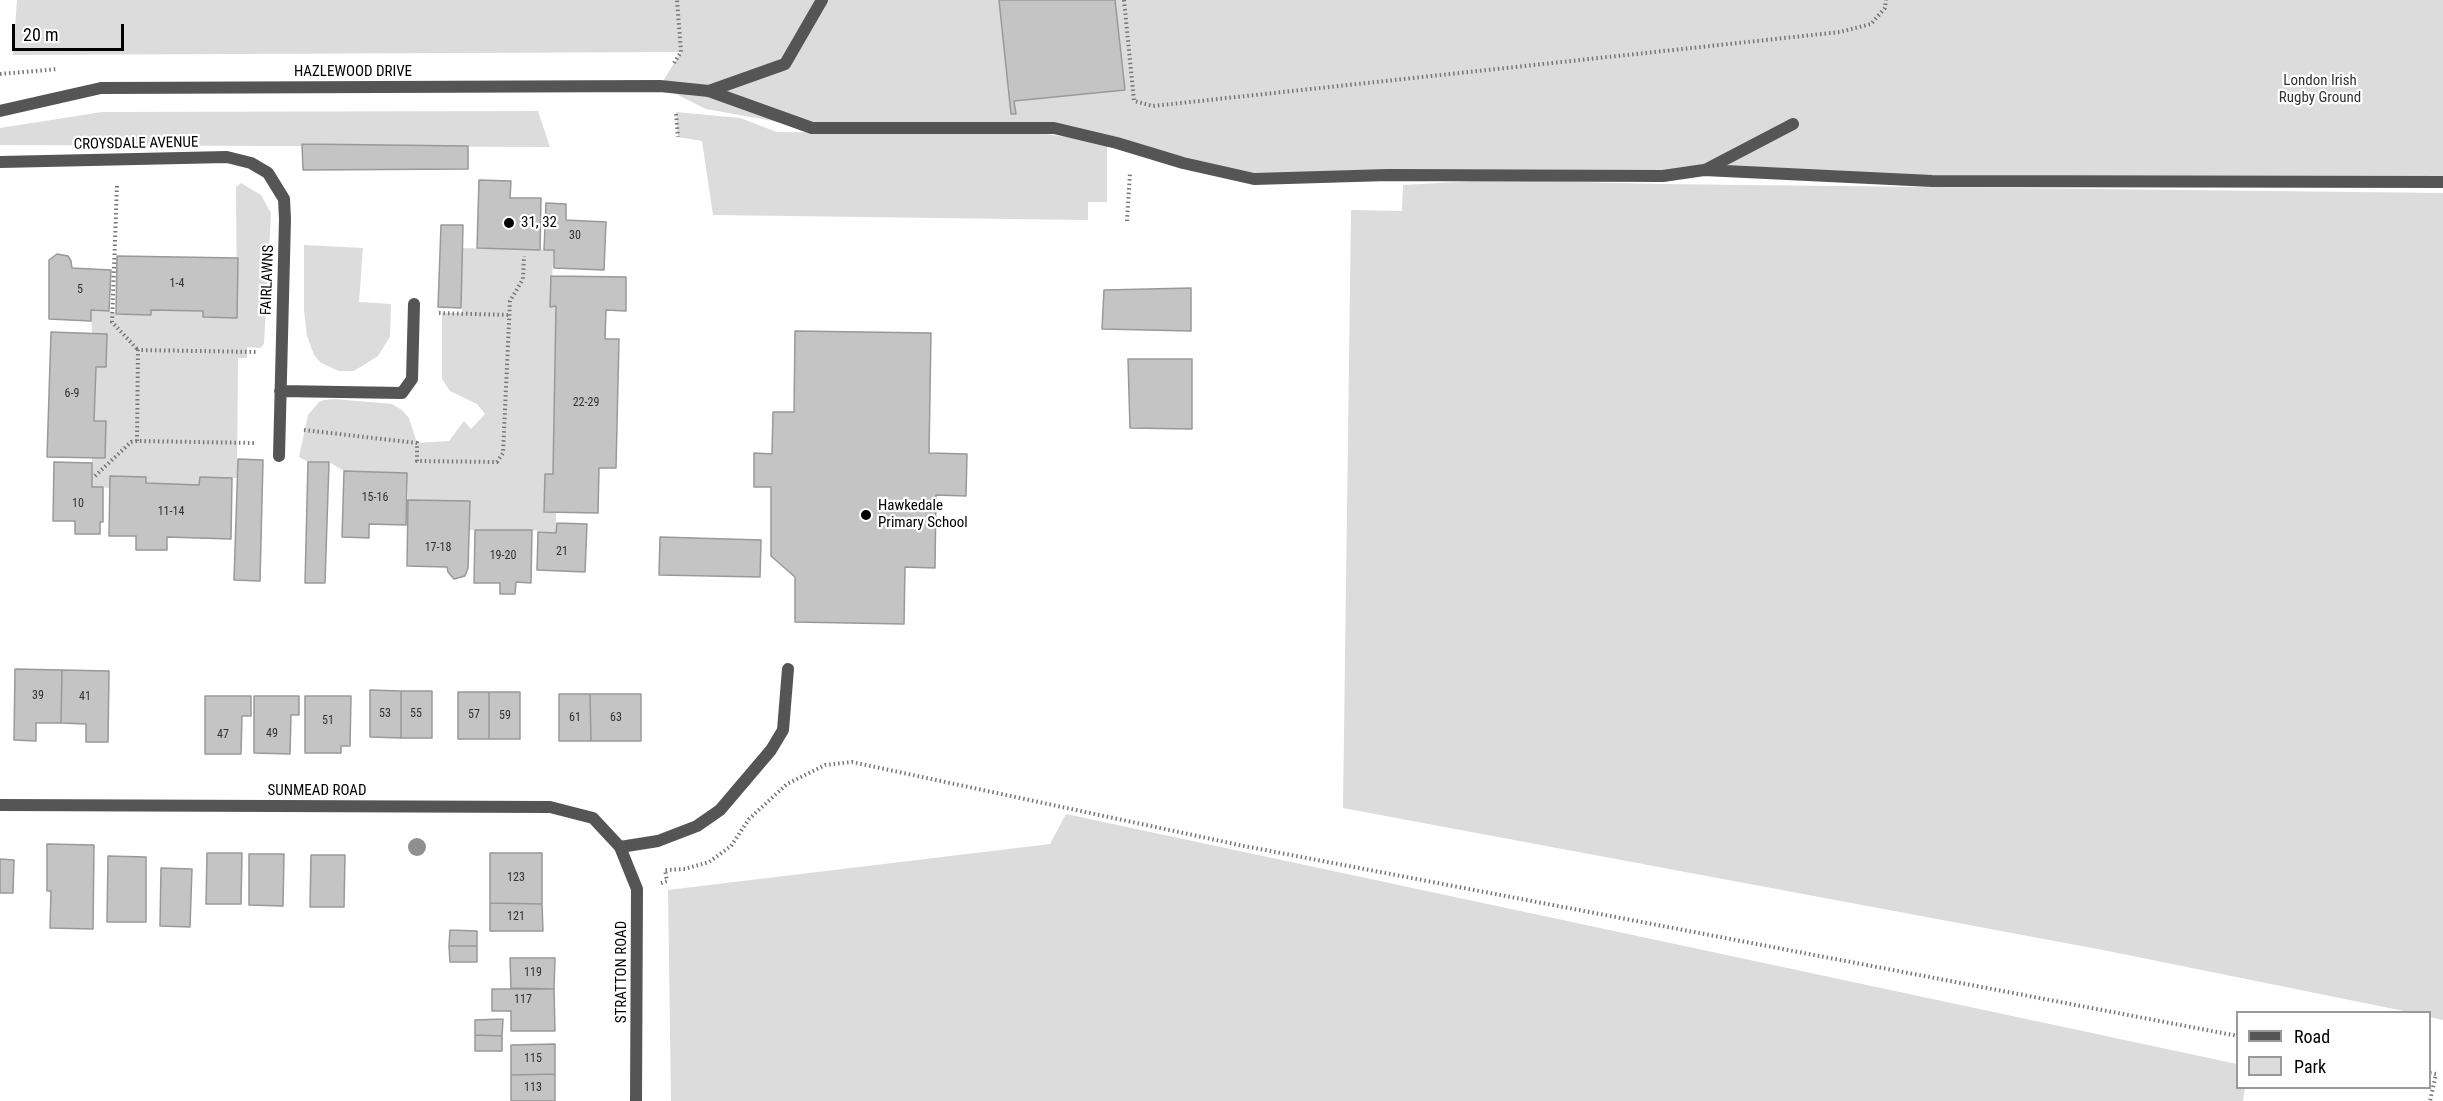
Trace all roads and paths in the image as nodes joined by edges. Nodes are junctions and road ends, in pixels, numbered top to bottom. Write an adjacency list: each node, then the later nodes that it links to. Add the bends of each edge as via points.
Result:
1 (677, 0): 5 (path, via 681,52)
2 (822, 0): 6 (street, via 785,64)
3 (1124, 0): 4 (path, via 1134,101 1153,106 1840,32 1871,24 1885,8)
4 (1886, 0)
5 (660, 86): 6 (street, HAZLEWOOD DRIVE); 7 (street, HAZLEWOOD DRIVE, via 101,88)
6 (709, 91): 9 (street, via 812,128 1054,128)
7 (0, 111)
8 (1793, 124): 11 (street)
9 (1131, 148): 11 (street, via 1254,179 1388,175 1664,176); 15 (path)
10 (0, 162): 12 (street, CROYSDALE AVENUE, via 227,157 251,163)
11 (1704, 170): 14 (street, via 1932,181)
12 (268, 173): 21 (street, FAIRLAWNS, via 284,199)
13 (117, 179): 19 (path, via 112,322)
14 (2443, 182)
15 (1127, 220)
16 (524, 256): 18 (path, via 523,279 510,301)
17 (414, 308): 18 (path); 21 (street, via 412,379 402,393)
18 (510, 315): 22 (path, via 503,453 497,462 417,461 417,443)
19 (138, 350): 20 (path); 23 (path)
20 (268, 352)
21 (280, 391): 22 (street, FAIRLAWNS)
22 (279, 427): 24 (street, FAIRLAWNS)
23 (137, 441): 24 (path); 25 (path, via 131,442)
24 (279, 450)
25 (95, 476)
26 (788, 669): 28 (street, via 783,730 720,810 697,826 658,842)
27 (0, 805): 28 (street, SUNMEAD ROAD, via 550,807 592,818)
28 (620, 847): 29 (street, STRATTON ROAD)
29 (637, 889): 30 (path, via 667,881 665,870 709,862 731,846 749,819 786,784 825,765 852,762 1244,846); 32 (street, STRATTON ROAD)
30 (2236, 1036)
31 (2431, 1073): 33 (path, via 2436,1074)
32 (636, 1101)
33 (2430, 1101)

